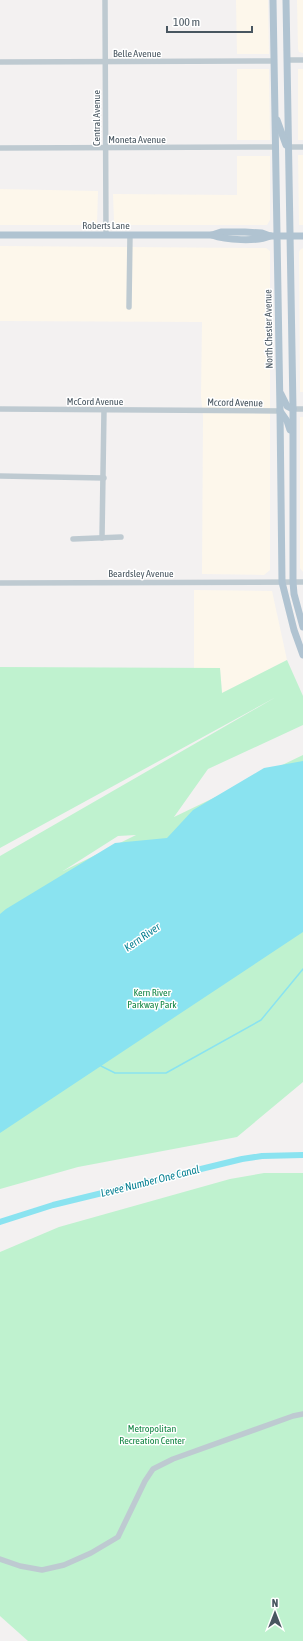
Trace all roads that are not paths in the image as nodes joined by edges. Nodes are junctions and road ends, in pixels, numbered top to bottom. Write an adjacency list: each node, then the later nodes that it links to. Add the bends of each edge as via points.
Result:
1 (105, 0): 8 (street, Central Avenue)
2 (273, 0): 6 (main road, North Chester Avenue)
3 (286, 0): 4 (main road)
4 (286, 60): 5 (street); 11 (main road)
5 (303, 60)
6 (274, 61): 8 (street, Belle Avenue); 9 (main road, North Chester Avenue)
7 (0, 62): 8 (street, Belle Avenue)
8 (105, 62): 14 (street, Central Avenue)
9 (274, 114): 10 (main road, North Chester Avenue); 11 (main road)
10 (275, 147): 14 (street, Moneta Avenue); 18 (main road, North Chester Avenue)
11 (288, 147): 12 (street); 19 (main road)
12 (303, 147)
13 (0, 148): 14 (street, Moneta Avenue)
14 (105, 148): 16 (street, Central Avenue)
15 (0, 235): 16 (main road, Roberts Lane)
16 (106, 235): 17 (main road, Roberts Lane)
17 (130, 235): 18 (main road, Roberts Lane, via 262,232); 21 (street)
18 (273, 236): 19 (main road, Roberts Lane); 22 (main road, North Chester Avenue)
19 (289, 236): 20 (main road, Roberts Lane); 23 (main road)
20 (303, 236)
21 (128, 307)
22 (280, 390): 23 (main road, via 287,406); 28 (main road, North Chester Avenue)
23 (293, 408): 24 (street); 29 (main road)
24 (303, 408)
25 (0, 409): 26 (street, McCord Avenue)
26 (104, 410): 27 (street, McCord Avenue); 31 (street)
27 (189, 410): 28 (street, Mccord Avenue)
28 (280, 411): 29 (main road); 35 (main road, North Chester Avenue)
29 (293, 438): 36 (main road)
30 (0, 476): 31 (street)
31 (104, 478): 33 (street)
32 (121, 537): 33 (street)
33 (102, 538): 34 (street)
34 (73, 539)
35 (282, 582): 36 (street, Beardsley Avenue); 38 (street, Beardsley Avenue); 40 (main road, North Chester Avenue)
36 (293, 582): 37 (street, Beardsley Avenue); 39 (main road)
37 (303, 582)
38 (0, 583)
39 (303, 628)
40 (303, 655)
41 (303, 1414): 42 (street, via 192,1452 153,1469 118,1537 91,1553 64,1565 42,1570)
42 (0, 1559)

